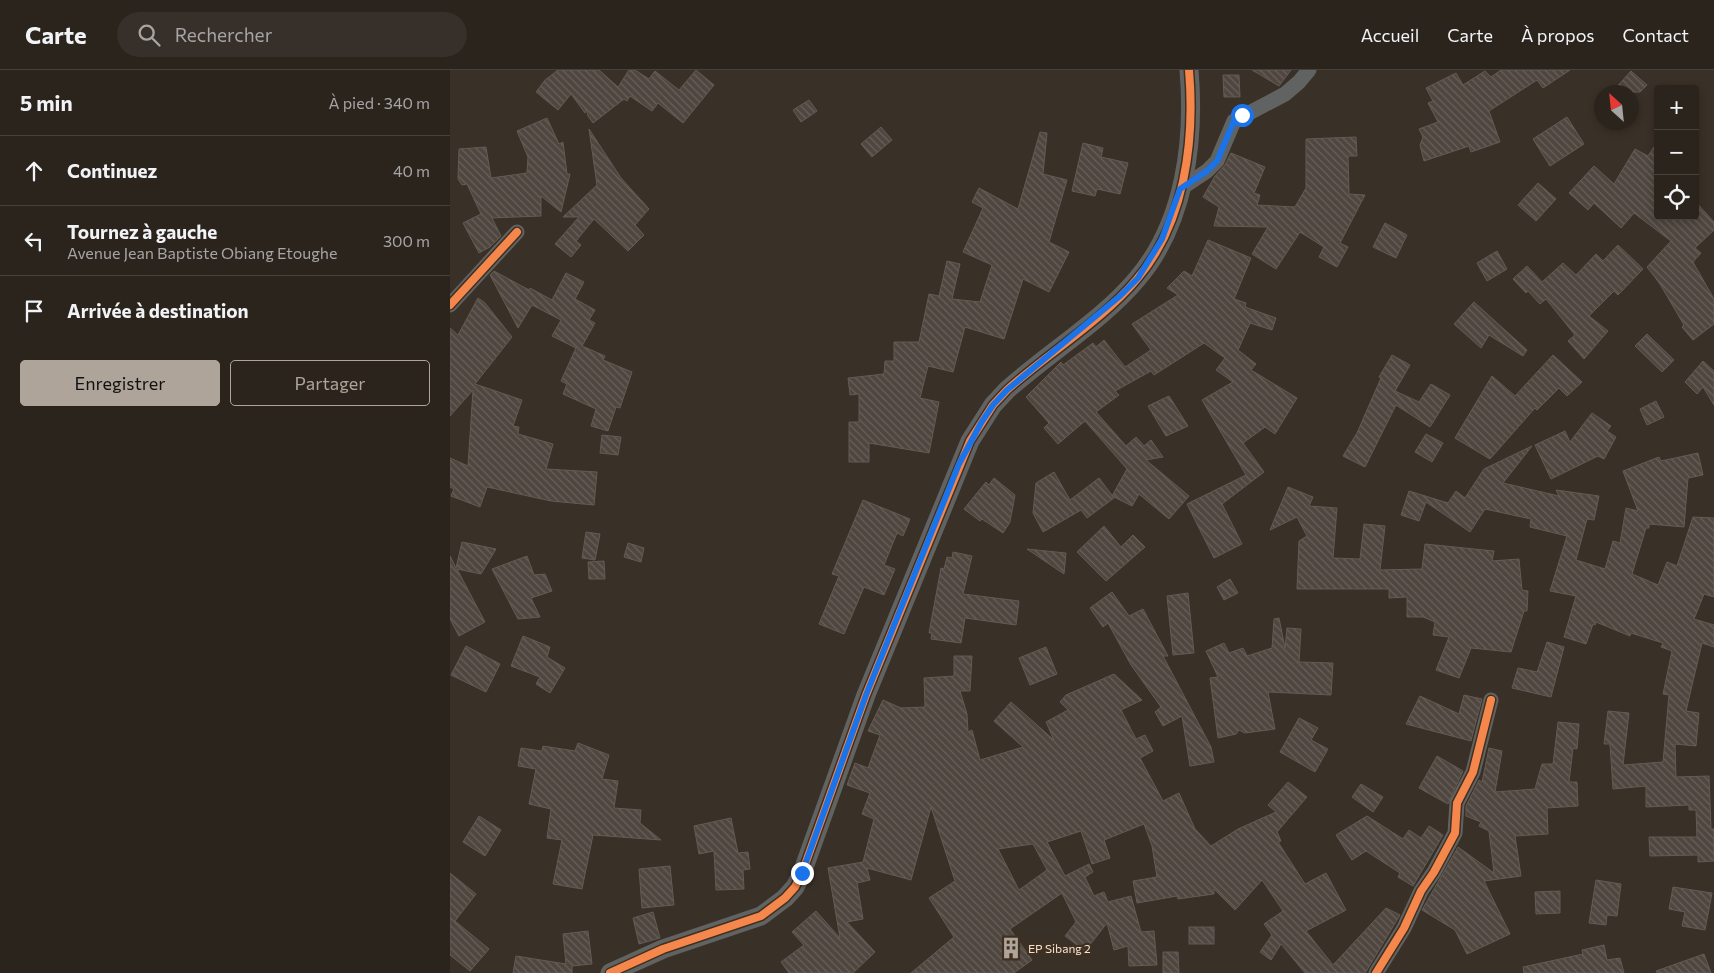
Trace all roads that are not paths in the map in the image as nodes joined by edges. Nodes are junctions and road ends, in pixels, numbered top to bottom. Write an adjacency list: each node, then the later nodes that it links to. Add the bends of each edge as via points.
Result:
1 (1189, 70): 3 (street, via 1191,136)
2 (1309, 70): 3 (street, via 1285,94 1234,121 1217,161)
3 (1180, 189): 7 (street, via 1162,239 1138,278 1007,390 993,405 970,441 866,695 795,887 761,916 670,946)
4 (516, 232): 5 (street)
5 (450, 305)
6 (1490, 700): 8 (street, via 1473,772 1457,804 1455,833)
7 (610, 973)
8 (1376, 973)

